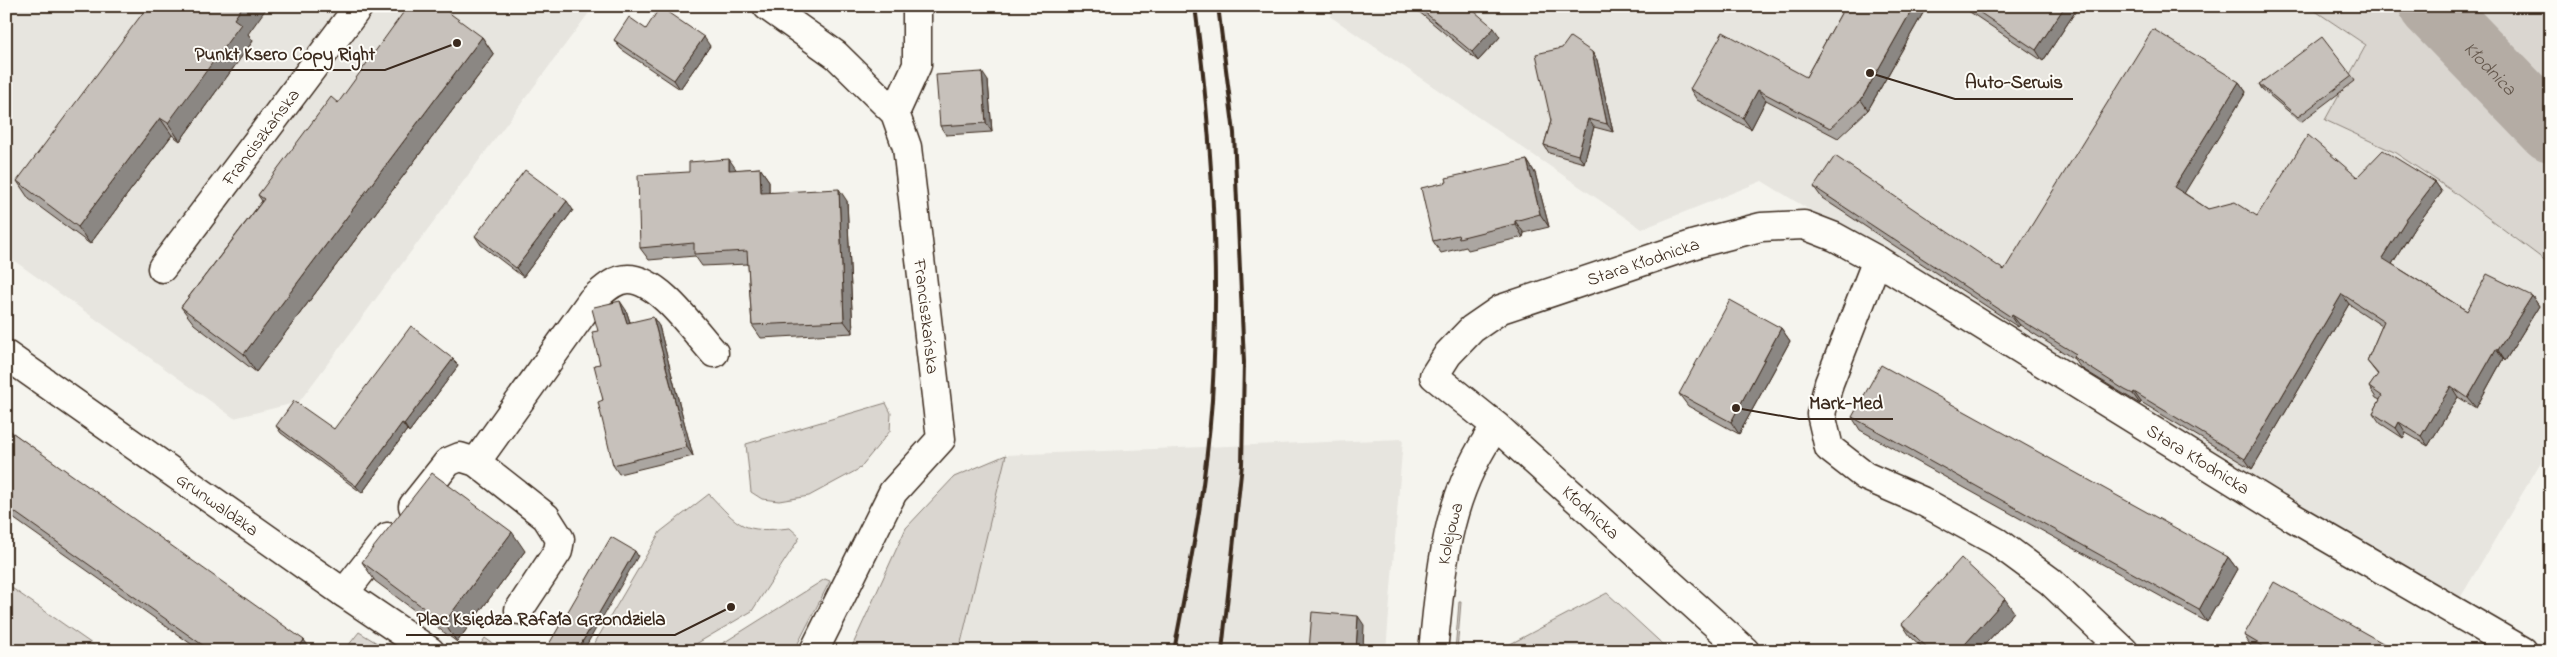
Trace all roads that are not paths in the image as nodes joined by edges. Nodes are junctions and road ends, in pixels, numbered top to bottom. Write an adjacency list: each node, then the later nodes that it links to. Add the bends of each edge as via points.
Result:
1 (359, 6): 6 (street, Franciszkańska)
2 (767, 6): 4 (street, Franciszkańska, via 836,55)
3 (917, 6): 4 (street, via 916,65)
4 (895, 113): 15 (street, Franciszkańska, via 906,147 941,440 894,492)
5 (1877, 260): 9 (street, Stara Kłodnicka, via 1836,237 1804,225 1761,228 1695,244 1501,309 1472,329 1448,354); 18 (street, via 1829,383 1821,414 1828,448 1865,476 1922,500 1997,542 2050,581); 19 (street, Stara Kłodnicka, via 2292,516)
6 (162, 268)
7 (714, 353): 11 (street, via 659,292 645,282 627,279 611,284 592,300)
8 (6, 355): 12 (street, Grunwaldzka)
9 (1434, 376): 10 (street, Kłodnicka)
10 (1496, 426): 16 (street, Kolejowa, via 1476,456 1456,501 1446,540); 17 (street, Kłodnicka)
11 (476, 462): 12 (street, via 460,457 448,462); 13 (street, via 546,517 560,539 558,551)
12 (344, 593): 14 (street, Grunwaldzka)
13 (519, 610)
14 (430, 651)
15 (814, 651)
16 (1433, 651)
17 (1745, 651)
18 (2124, 651)
19 (2523, 651)

